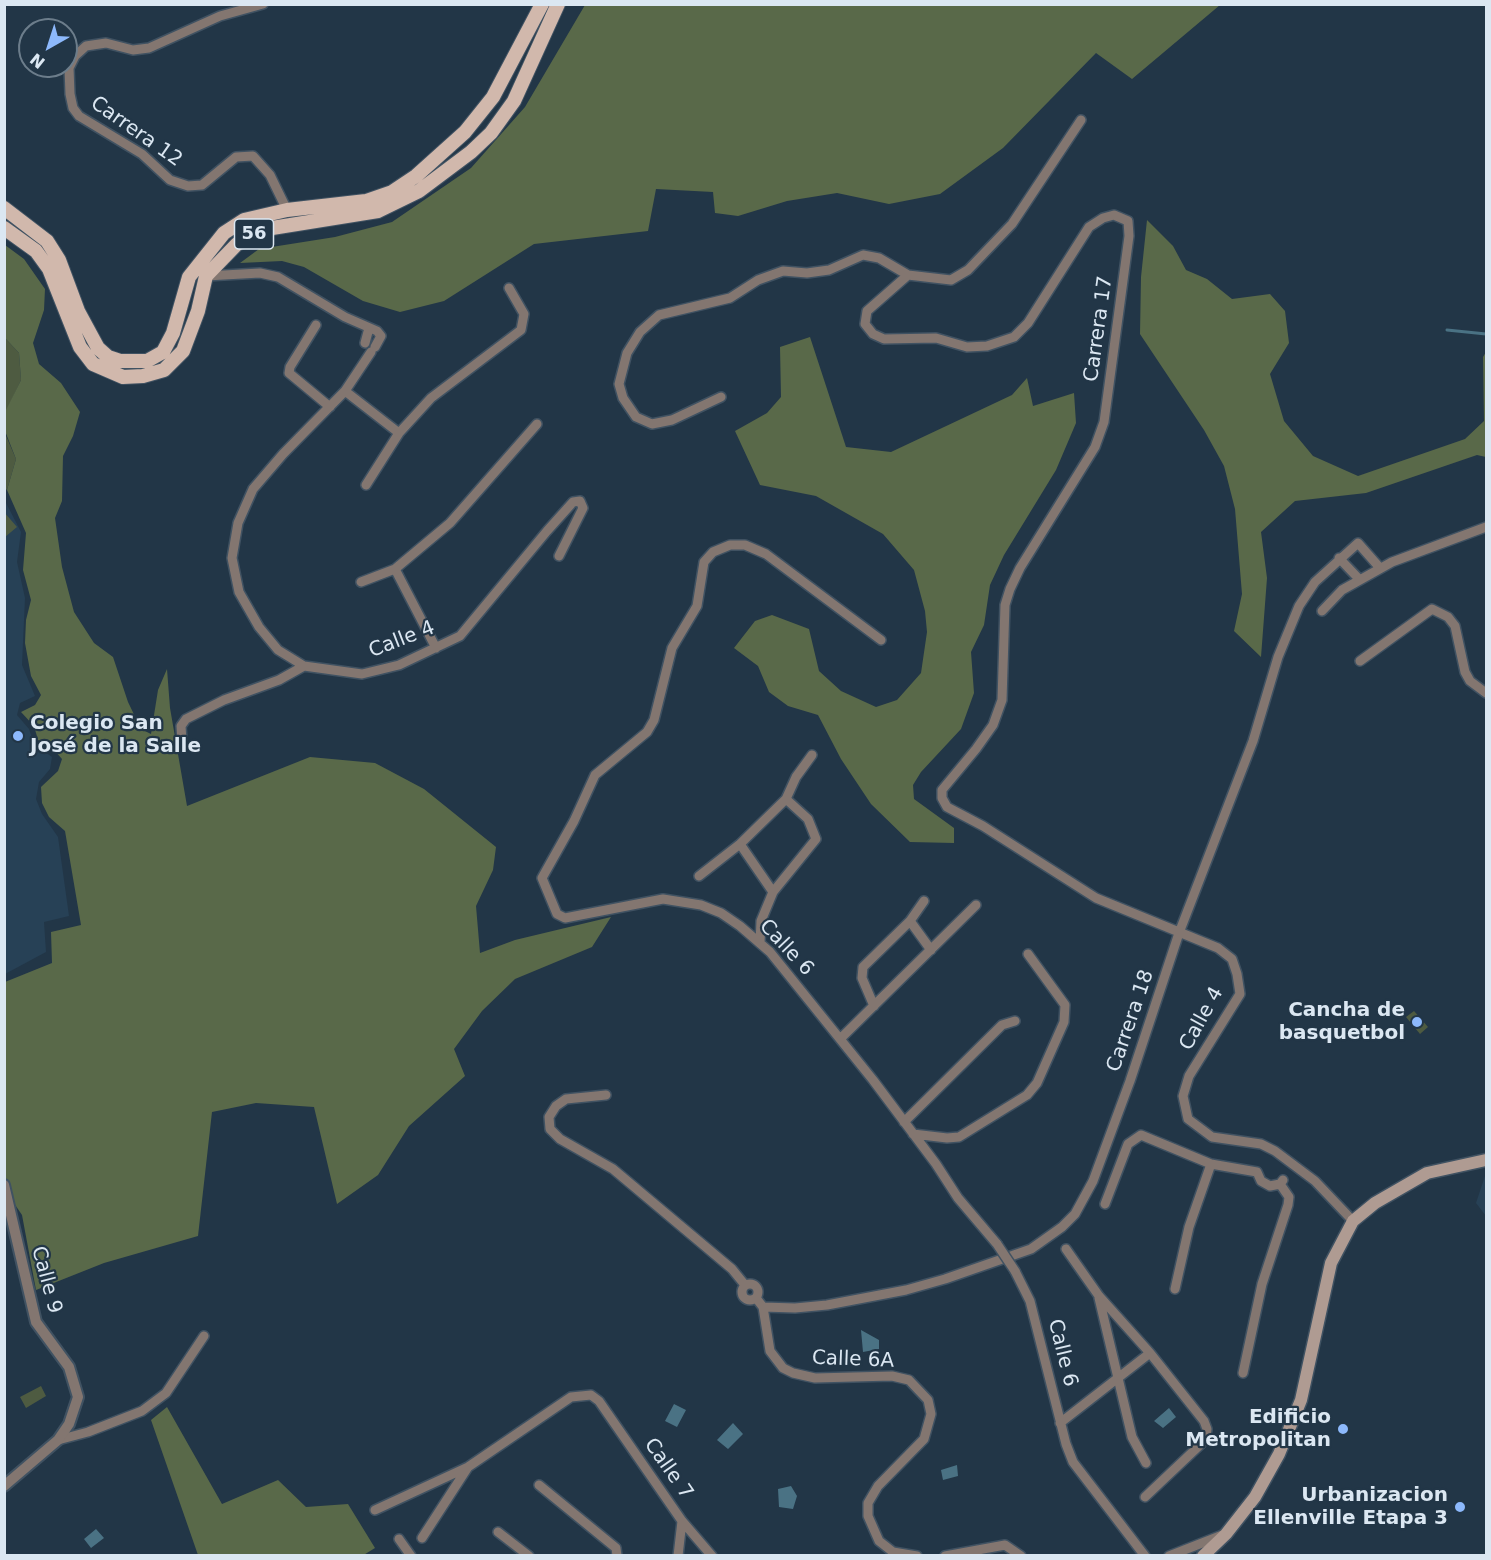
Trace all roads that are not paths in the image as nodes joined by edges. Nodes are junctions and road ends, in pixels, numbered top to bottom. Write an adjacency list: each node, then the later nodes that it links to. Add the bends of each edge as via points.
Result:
1 (263, 4): 6 (street, Carrera 12, via 220,16 149,48 133,50 105,43 86,46 69,68 70,94 79,116 142,154 170,180 188,186 202,185 236,157 253,156 270,175)
2 (542, 4): 6 (main road, 56, via 493,97 465,132 416,177 392,192 366,201)
3 (558, 4): 9 (main road, 56, via 504,118 453,167 404,200 378,212 254,234 221,258)
4 (1081, 120): 8 (street, via 1012,224 968,270 951,280)
5 (4, 208): 6 (main road, 56, via 36,229 53,250 98,348 108,357 131,362 147,360 162,352 173,333 189,277 224,233 244,220)
6 (287, 210)
7 (4, 228): 9 (main road, via 36,251 49,269 80,347 93,364 123,377 164,370 174,362 183,351 198,311)
8 (908, 275): 13 (street, via 879,258 863,255 829,270 783,271 758,280 730,298 659,315 640,332 627,353 619,384 622,398 636,417 652,424 672,420); 33 (street, Carrera 17, via 867,311 865,324 873,334 884,339 925,337 967,347 987,346 1014,337 1028,323 1089,227 1114,215 1130,224 1104,422 1095,447 1010,589 1005,605 1002,700 993,725 942,790)
9 (206, 276): 12 (street, Calle 4, via 268,274 369,328 369,348)
10 (509, 288): 16 (street, via 524,314 521,330 431,398)
11 (316, 325): 14 (street, via 290,373)
12 (345, 391): 14 (street, Calle 4); 16 (street)
13 (722, 397)
14 (330, 407): 29 (street, Calle 4, via 253,489 238,523 232,558 239,592 259,627 279,650)
15 (537, 424): 22 (street, via 450,523)
16 (399, 432): 17 (street)
17 (366, 485)
18 (1486, 527): 21 (street)
19 (559, 556): 27 (street, Calle 4, via 583,508 580,501 573,502 547,531 460,636)
20 (1339, 558): 21 (street, Carrera 18, via 1358,543); 23 (street); 41 (street, Carrera 18, via 1315,582 1299,606 1278,657 1253,741)
21 (1380, 568): 23 (street)
22 (395, 569): 24 (street); 27 (street)
23 (1359, 579): 25 (street)
24 (362, 582)
25 (1322, 611)
26 (881, 640): 42 (street, Calle 6, via 766,554 745,545 730,545 713,552 704,562 697,606 672,648 651,726 638,742 595,775 542,878 557,914 566,918 644,902 682,900 721,914)
27 (436, 648): 29 (street, Calle 4, via 399,665 362,674)
28 (1360, 661): 30 (street, via 1432,609 1448,617 1455,626 1465,672)
29 (304, 666): 31 (street, via 186,719 181,726)
30 (1486, 693)
31 (182, 741)
32 (812, 755): 34 (street)
33 (942, 798): 41 (street, Calle 4, via 947,807 1096,898)
34 (786, 799): 35 (street); 37 (street, via 808,819 816,839)
35 (740, 843): 36 (street); 37 (street)
36 (699, 876)
37 (773, 892): 42 (street, via 761,921)
38 (924, 901): 40 (street)
39 (976, 905): 43 (street)
40 (910, 921): 43 (street); 45 (street, via 861,973)
41 (1179, 933): 55 (street, Calle 4, via 1218,948 1232,959 1240,994 1190,1076 1183,1096 1188,1119 1212,1137 1261,1144 1275,1150 1316,1181); 59 (street, Carrera 18, via 1093,1181 1075,1214 1062,1227 1031,1249 906,1290 827,1305)
42 (760, 943): 47 (street, Calle 6)
43 (932, 950): 45 (street)
44 (1028, 954): 50 (street, via 1065,1005 1064,1022 1037,1083 1027,1095 959,1137)
45 (874, 1006): 47 (street)
46 (1015, 1021): 49 (street, via 1002,1025)
47 (840, 1039): 49 (street, Calle 6)
48 (606, 1095): 59 (street, Calle 6A, via 566,1099 549,1116 550,1129 560,1139 613,1168 732,1269 745,1285 744,1298 756,1298)
49 (904, 1122): 50 (street, Calle 6)
50 (913, 1134): 64 (street, Calle 6, bridge, via 1015,1271 1030,1301)
51 (1486, 1160): 55 (main road, via 1427,1173 1375,1203)
52 (1211, 1164): 54 (street, via 1141,1135 1135,1137 1128,1144); 57 (street, via 1189,1227); 62 (street, via 1259,1168 1265,1184 1282,1182 1289,1197 1265,1275)
53 (4, 1185): 65 (street, Calle 9, via 36,1322 69,1367 78,1397 69,1424)
54 (1105, 1204)
55 (1353, 1221): 74 (main road, via 1331,1263 1301,1400 1280,1454 1255,1497)
56 (1066, 1249): 58 (street)
57 (1175, 1289)
58 (1099, 1296): 61 (street); 63 (street)
59 (763, 1307): 83 (street, Calle 6A, via 770,1351 783,1368 815,1378 892,1376 909,1380 928,1400 931,1414 924,1439 878,1486 868,1503 868,1516 879,1541 893,1552)
60 (204, 1336): 65 (street, via 166,1393 142,1411)
61 (1150, 1353): 63 (street); 70 (street, via 1204,1421 1206,1437)
62 (1243, 1372)
63 (1119, 1377): 64 (street); 66 (street, via 1132,1437)
64 (1060, 1423): 86 (street, Calle 6, via 1073,1462)
65 (58, 1440): 69 (street)
66 (1146, 1463)
67 (468, 1467): 71 (street); 72 (street, Calle 7, via 571,1397 591,1395); 75 (street)
68 (539, 1485): 80 (street, via 616,1548)
69 (4, 1486)
70 (1145, 1497)
71 (375, 1510)
72 (682, 1521): 81 (street); 82 (street, Calle 7)
73 (498, 1532): 79 (street)
74 (1226, 1534): 77 (street); 89 (main road)
75 (422, 1538)
76 (399, 1539): 78 (street)
77 (1182, 1549): 87 (street); 88 (street, via 1191,1551)
78 (411, 1556)
79 (529, 1556)
80 (617, 1556)
81 (678, 1556)
82 (712, 1556)
83 (917, 1556)
84 (945, 1556): 85 (street, via 1005,1545)
85 (1021, 1556)
86 (1145, 1556)
87 (1169, 1556)
88 (1193, 1556)
89 (1203, 1556)

